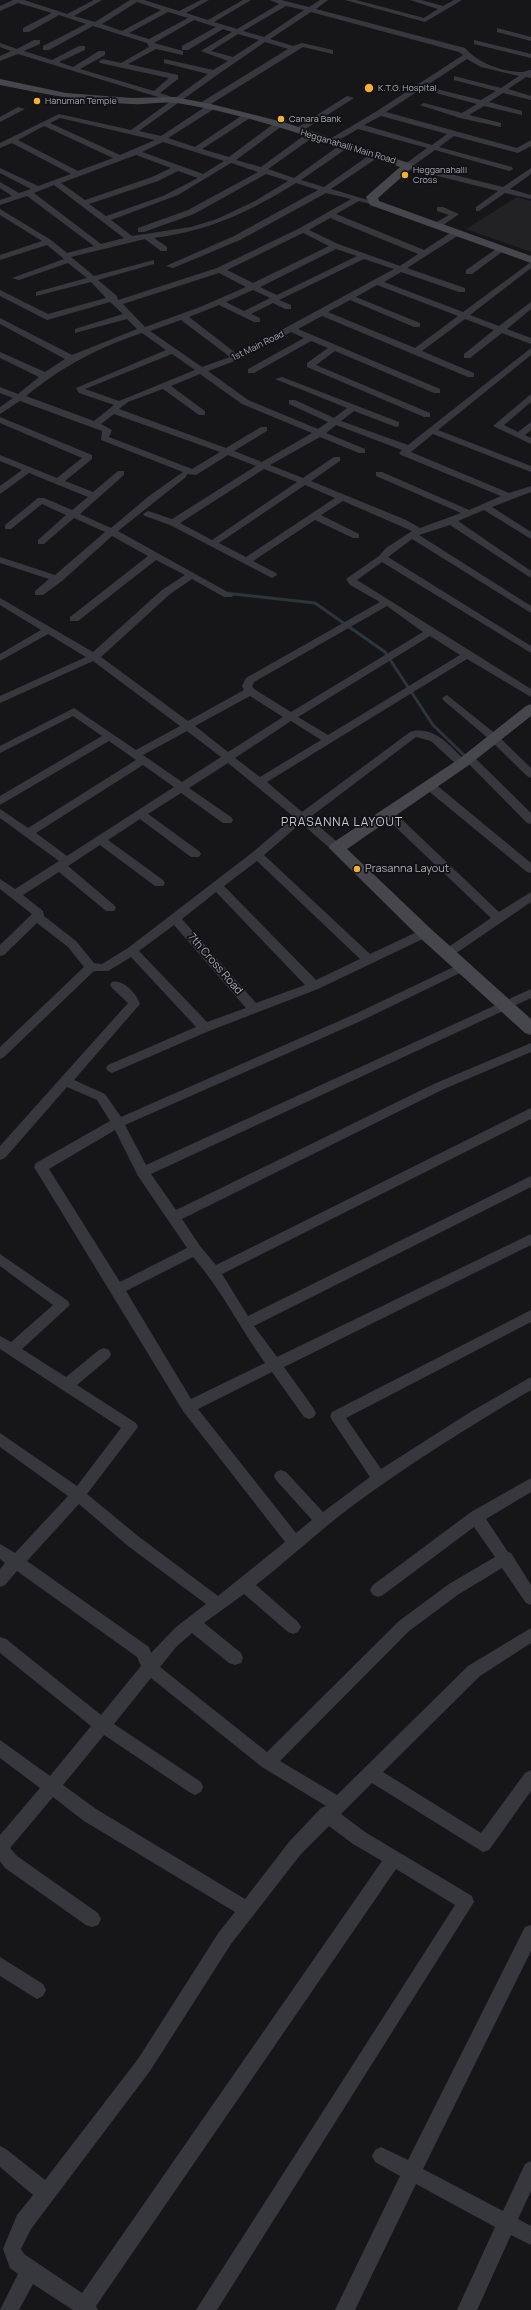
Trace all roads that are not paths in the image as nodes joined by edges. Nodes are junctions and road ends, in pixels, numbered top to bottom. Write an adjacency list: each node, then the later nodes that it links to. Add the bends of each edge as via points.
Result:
1 (18, 0): 14 (street); 16 (street)
2 (99, 0): 22 (street)
3 (136, 0): 15 (street); 25 (street)
4 (166, 0): 15 (street)
5 (206, 0): 21 (street)
6 (248, 0): 24 (street)
7 (274, 0): 12 (street)
8 (325, 0): 19 (street)
9 (348, 0): 17 (street, via 422,20 429,20)
10 (413, 0): 17 (street)
11 (459, 0): 17 (street)
12 (285, 3): 19 (street); 29 (street)
13 (46, 4): 14 (street)
14 (39, 7): 20 (street)
15 (156, 7): 18 (street)
16 (0, 8)
17 (445, 9)
18 (166, 10): 21 (street); 30 (street)
19 (311, 10): 32 (street); 42 (street, via 462,50)
20 (58, 13): 22 (street); 27 (street)
21 (180, 14): 23 (street)
22 (68, 16): 25 (street)
23 (193, 18): 24 (street); 35 (street)
24 (207, 23): 26 (street)
25 (94, 24): 30 (street); 37 (street)
26 (221, 27): 29 (street); 35 (street, via 182,50)
27 (26, 30)
28 (500, 30): 31 (street)
29 (237, 32): 32 (street); 45 (street, via 205,51)
30 (122, 34): 35 (street)
31 (531, 39)
32 (264, 41): 39 (street); 45 (street)
33 (37, 42): 40 (street)
34 (477, 42): 43 (street)
35 (152, 44): 48 (street)
36 (0, 45): 40 (street)
37 (46, 48)
38 (82, 48): 47 (street)
39 (294, 49): 41 (street, via 302,45); 62 (street)
40 (17, 51): 44 (street); 47 (street)
41 (330, 52)
42 (466, 56): 51 (street, via 479,63); 65 (street)
43 (531, 56)
44 (0, 59)
45 (234, 60): 50 (street)
46 (167, 61): 50 (street)
47 (52, 64): 49 (street)
48 (122, 65): 49 (street, via 103,57); 56 (street, via 175,77)
49 (73, 70): 56 (street)
50 (214, 73): 59 (street)
51 (529, 74): 54 (street)
52 (458, 78): 54 (street)
53 (0, 82): 59 (main road, Hegganahalli Main Road, via 66,96 132,101)
54 (502, 90): 58 (street); 60 (street)
55 (439, 91): 60 (street)
56 (155, 94): 59 (street)
57 (350, 98): 73 (street)
58 (531, 98)
59 (175, 100): 62 (main road, Hegganahalli Main Road); 74 (street)
60 (482, 103): 64 (street); 67 (street)
61 (424, 105): 67 (street)
62 (207, 106): 66 (main road, Hegganahalli Main Road); 77 (street)
63 (21, 109): 68 (street)
64 (519, 112)
65 (380, 113): 72 (street); 75 (street)
66 (247, 116): 70 (main road, Hegganahalli Main Road); 84 (street)
67 (463, 116): 71 (street)
68 (0, 120)
69 (45, 124): 74 (street, via 59,116); 78 (street); 87 (street)
70 (279, 124): 73 (main road, Hegganahalli Main Road); 88 (street)
71 (498, 125)
72 (357, 126): 79 (street); 83 (street)
73 (296, 131): 76 (main road, Hegganahalli Main Road)
74 (133, 132): 77 (street)
75 (452, 134): 80 (street, via 518,151); 83 (street)
76 (309, 136): 79 (main road, Hegganahalli Main Road); 94 (street)
77 (162, 139): 84 (street); 85 (street)
78 (13, 140): 81 (street); 95 (street)
79 (330, 142): 82 (main road, Hegganahalli Main Road)
80 (531, 142)
81 (0, 146)
82 (343, 147): 86 (main road, Hegganahalli Main Road); 97 (street)
83 (432, 148): 89 (street); 91 (street)
84 (196, 149): 88 (street)
85 (136, 152): 87 (street); 90 (street)
86 (374, 156): 89 (main road, Hegganahalli Main Road); 101 (street)
87 (119, 158): 95 (street)
88 (231, 160): 94 (street); 96 (street)
89 (408, 166): 102 (street); 108 (main road, Hegganahalli Main Road, via 372,197)
90 (178, 168): 96 (street); 109 (street)
91 (509, 169)
92 (0, 170): 100 (street)
93 (531, 170): 102 (street)
94 (263, 171): 97 (street); 116 (street, via 191,212)
95 (79, 175): 98 (street)
96 (203, 177): 114 (street, via 186,188 145,206)
97 (296, 180): 101 (street); 119 (street, via 227,217 201,227)
98 (56, 183): 100 (street); 109 (street)
99 (0, 184): 104 (street)
100 (37, 188): 103 (street)
101 (325, 190): 106 (street); 133 (street, via 237,238)
102 (504, 190): 105 (street); 111 (street)
103 (27, 192): 104 (street); 123 (street)
104 (18, 196): 107 (street)
105 (531, 197)
106 (358, 199): 108 (street); 113 (street)
107 (0, 203)
108 (374, 203): 115 (main road)
109 (85, 204): 114 (street)
110 (440, 209): 115 (street, via 454,214)
111 (479, 209)
112 (0, 211): 121 (street)
113 (331, 215): 117 (street); 126 (street)
114 (106, 219): 120 (street)
115 (436, 226): 118 (main road)
116 (141, 230)
117 (303, 230): 122 (street); 135 (street)
118 (456, 233): 125 (main road); 126 (street, 1st Main Road)
119 (148, 237): 120 (street); 124 (street)
120 (131, 239): 123 (street)
121 (48, 242): 128 (street); 129 (street)
122 (335, 246): 127 (street); 140 (street)
123 (100, 247): 129 (street)
124 (164, 249)
125 (502, 249): 130 (main road); 136 (street)
126 (425, 254): 134 (street, 1st Main Road)
127 (364, 256): 134 (street); 145 (street)
128 (0, 258)
129 (67, 258): 137 (street); 138 (street)
130 (531, 260)
131 (151, 262): 138 (street)
132 (531, 264): 153 (street)
133 (170, 266)
134 (402, 268): 139 (street, 1st Main Road); 141 (street)
135 (220, 270): 140 (street); 146 (street)
136 (469, 272)
137 (16, 278)
138 (92, 278): 143 (street); 146 (street)
139 (377, 282): 144 (street, 1st Main Road); 153 (street)
140 (254, 286): 145 (street); 147 (street)
141 (462, 290)
142 (0, 293): 146 (street, via 47,317)
143 (39, 294)
144 (350, 297): 150 (street, 1st Main Road); 157 (street)
145 (274, 299): 149 (street); 151 (street)
146 (116, 300): 152 (street)
147 (220, 302): 151 (street); 154 (street)
148 (531, 305): 160 (street)
149 (288, 307)
150 (320, 312): 159 (street, 1st Main Road); 167 (street)
151 (244, 314): 155 (street)
152 (130, 315): 158 (street); 161 (street)
153 (463, 316): 160 (street); 167 (street)
154 (183, 317): 158 (street); 170 (street)
155 (258, 320)
156 (0, 321): 171 (street)
157 (417, 325)
158 (142, 329): 165 (street); 171 (street)
159 (291, 329): 162 (street); 170 (street, 1st Main Road)
160 (500, 329): 163 (street); 169 (street)
161 (78, 331)
162 (310, 338): 164 (street); 173 (street)
163 (531, 341)
164 (334, 348): 179 (street); 188 (street, via 310,365)
165 (172, 351): 172 (street); 183 (street, via 80,388 82,391)
166 (531, 351): 195 (street)
167 (416, 352): 174 (street)
168 (0, 355): 175 (street)
169 (467, 356)
170 (236, 357): 172 (street, 1st Main Road)
171 (72, 359): 175 (street)
172 (198, 371): 177 (street, 1st Main Road); 196 (street, via 245,402)
173 (251, 371)
174 (471, 375)
175 (45, 376): 181 (street)
176 (279, 379): 184 (street)
177 (164, 385): 183 (street, 1st Main Road); 187 (street)
178 (0, 390): 181 (street)
179 (437, 391)
180 (531, 397): 197 (street, via 498,425 498,428)
181 (20, 398): 186 (street); 192 (street)
182 (292, 402): 190 (street)
183 (120, 404): 185 (street, 1st Main Road)
184 (353, 408): 190 (street); 191 (street)
185 (112, 410): 192 (street, 1st Main Road); 201 (street)
186 (0, 411)
187 (202, 413)
188 (427, 415)
189 (0, 420): 210 (street, via 89,457)
190 (335, 422): 196 (street); 199 (street)
191 (396, 424)
192 (95, 425): 201 (street, via 108,430 104,438 194,473)
193 (531, 426): 197 (street)
194 (264, 429): 201 (street)
195 (433, 431): 199 (street); 206 (street)
196 (318, 434): 200 (street); 204 (street)
197 (519, 436): 198 (street)
198 (531, 441)
199 (408, 449): 215 (street, via 404,453)
200 (362, 451)
201 (228, 452): 204 (street)
202 (0, 458): 205 (street)
203 (337, 459): 211 (street)
204 (263, 465): 211 (street); 223 (street)
205 (29, 469): 210 (street); 213 (street)
206 (531, 470)
207 (121, 473): 214 (street)
208 (379, 474): 218 (street)
209 (183, 475): 225 (street)
210 (59, 481): 214 (street)
211 (304, 482): 216 (street); 230 (street)
212 (530, 490): 215 (street)
213 (0, 491)
214 (94, 496): 220 (street)
215 (509, 496): 217 (street)
216 (342, 497): 221 (street); 226 (street, via 404,522)
217 (486, 507): 218 (street); 228 (street)
218 (468, 513): 222 (street)
219 (148, 514): 223 (street)
220 (73, 515): 224 (street, via 41,500); 225 (street); 229 (street)
221 (314, 516): 227 (street); 234 (street)
222 (451, 522): 226 (street); 235 (street)
223 (173, 523): 230 (street)
224 (8, 527)
225 (112, 532): 231 (street); 238 (street)
226 (416, 533): 232 (street, via 389,550); 244 (street)
227 (356, 536)
228 (531, 536)
229 (41, 542)
230 (212, 544): 234 (street)
231 (154, 556): 237 (street); 246 (street)
232 (382, 558): 242 (street, via 351,579); 249 (street)
233 (0, 560): 238 (street)
234 (247, 561): 236 (street)
235 (531, 574)
236 (272, 575)
237 (192, 576): 240 (street); 251 (street, via 166,592)
238 (58, 579): 239 (street)
239 (39, 593)
240 (228, 595)
241 (0, 601): 243 (street)
242 (387, 602): 248 (street); 253 (street, via 250,680 247,686)
243 (11, 608): 245 (street); 247 (street)
244 (531, 610)
245 (0, 614)
246 (74, 619)
247 (48, 630): 251 (street); 252 (street)
248 (430, 632): 250 (street); 258 (street)
249 (531, 650)
250 (468, 655): 254 (street); 262 (street)
251 (94, 657): 256 (street); 259 (street)
252 (0, 658)
253 (250, 691): 258 (street); 259 (street)
254 (531, 694)
255 (447, 698): 261 (street)
256 (0, 699)
257 (531, 709): 261 (main road)
258 (292, 716): 262 (street); 265 (street)
259 (186, 726): 264 (street); 265 (street)
260 (109, 736): 263 (street, via 74,711); 264 (street); 271 (street)
261 (493, 737): 266 (main road); 267 (street)
262 (328, 740): 268 (street)
263 (0, 750)
264 (140, 757): 270 (street); 278 (street)
265 (227, 757): 268 (street); 270 (street)
266 (466, 760): 269 (main road); 275 (street, via 433,736 424,733 414,734); 277 (street)
267 (531, 774)
268 (260, 782): 275 (street)
269 (430, 786): 273 (main road); 284 (street)
270 (182, 787): 274 (street); 276 (street)
271 (0, 801)
272 (0, 813): 278 (street)
273 (388, 813): 280 (main road); 293 (street)
274 (140, 814): 279 (street); 281 (street)
275 (302, 816): 280 (street); 282 (street)
276 (227, 820)
277 (531, 820)
278 (28, 833): 283 (street)
279 (100, 840): 283 (street); 286 (street)
280 (337, 848): 294 (main road)
281 (195, 854)
282 (257, 855): 287 (street); 298 (street)
283 (64, 863): 288 (street); 290 (street)
284 (531, 870)
285 (0, 883): 288 (street)
286 (159, 883)
287 (217, 886): 292 (street); 302 (street)
288 (15, 895): 291 (street, via 39,914)
289 (531, 896): 293 (street)
290 (110, 908)
291 (38, 917): 295 (street); 299 (street, via 72,944)
292 (175, 918): 296 (street); 305 (street, 7th Cross Road)
293 (498, 918): 297 (street)
294 (425, 933): 297 (main road); 298 (street)
295 (1, 950)
296 (132, 951): 299 (street, via 104,968); 306 (street)
297 (448, 954): 300 (main road)
298 (368, 959): 302 (street)
299 (91, 967): 309 (street)
300 (462, 967): 304 (main road); 313 (street, via 359,1017)
301 (116, 985): 311 (street, via 132,998 134,1004)
302 (314, 986): 305 (street)
303 (531, 993): 304 (street)
304 (504, 1004): 307 (main road); 315 (street)
305 (254, 1010): 306 (street)
306 (205, 1028): 310 (street)
307 (531, 1029)
308 (531, 1047): 317 (street, via 440,1086)
309 (0, 1054)
310 (112, 1068)
311 (66, 1082): 313 (street, via 102,1096); 314 (street)
312 (531, 1113): 321 (street)
313 (118, 1123): 315 (street); 322 (street, via 41,1167)
314 (0, 1155)
315 (143, 1172): 317 (street)
316 (531, 1181): 324 (street)
317 (174, 1217): 319 (street)
318 (531, 1239): 327 (street)
319 (195, 1250): 321 (street); 322 (street)
320 (0, 1259): 325 (street, via 63,1305)
321 (214, 1272): 324 (street)
322 (116, 1290): 330 (street)
323 (531, 1316): 334 (street, via 336,1416)
324 (245, 1324): 327 (street)
325 (6, 1346): 329 (street)
326 (104, 1354): 329 (street)
327 (274, 1364): 330 (street); 331 (street)
328 (531, 1383): 334 (street, via 453,1428)
329 (67, 1385): 336 (street, via 131,1427)
330 (188, 1406): 339 (street)
331 (309, 1413)
332 (0, 1439): 336 (street)
333 (282, 1476): 338 (street)
334 (380, 1479): 338 (street)
335 (531, 1484): 337 (street)
336 (78, 1494): 342 (street); 347 (street, via 133,1541)
337 (476, 1517): 341 (street); 345 (street)
338 (322, 1521): 339 (street)
339 (295, 1544): 344 (street)
340 (0, 1551): 342 (street)
341 (506, 1558): 346 (street); 356 (street, via 454,1589 404,1626)
342 (16, 1562): 343 (street); 353 (street, via 143,1652)
343 (0, 1580)
344 (245, 1585): 347 (street); 349 (street)
345 (378, 1590)
346 (531, 1598)
347 (217, 1604): 348 (street)
348 (192, 1623): 352 (street); 353 (street, via 168,1644)
349 (293, 1627)
350 (531, 1635): 357 (street, via 474,1671)
351 (0, 1644): 354 (street)
352 (235, 1658)
353 (150, 1668): 354 (street); 356 (street)
354 (102, 1725): 359 (street); 360 (street)
355 (0, 1748): 359 (street)
356 (268, 1762): 361 (street)
357 (370, 1773): 358 (street, via 483,1844); 361 (street)
358 (531, 1778)
359 (51, 1785): 362 (street); 364 (street, via 90,1815)
360 (195, 1787)
361 (332, 1810): 363 (street, via 359,1838); 364 (street, via 295,1848)
362 (0, 1848): 365 (street, via 11,1862)
363 (393, 1859): 377 (street); 379 (street, via 466,1902)
364 (247, 1910): 373 (street, via 225,1938 144,2065)
365 (92, 1919)
366 (531, 1933): 372 (street)
367 (0, 1966): 368 (street)
368 (37, 1990)
369 (0, 2155): 373 (street)
370 (381, 2156): 372 (street)
371 (531, 2170): 374 (street)
372 (411, 2172): 374 (street); 380 (street)
373 (46, 2193): 376 (street, via 24,2222 12,2249 16,2261)
374 (507, 2222): 375 (street); 381 (street)
375 (531, 2236)
376 (30, 2271): 377 (street, via 61,2289); 378 (street)
377 (86, 2308)
378 (9, 2310)
379 (206, 2310)
380 (344, 2310)
381 (467, 2310)

